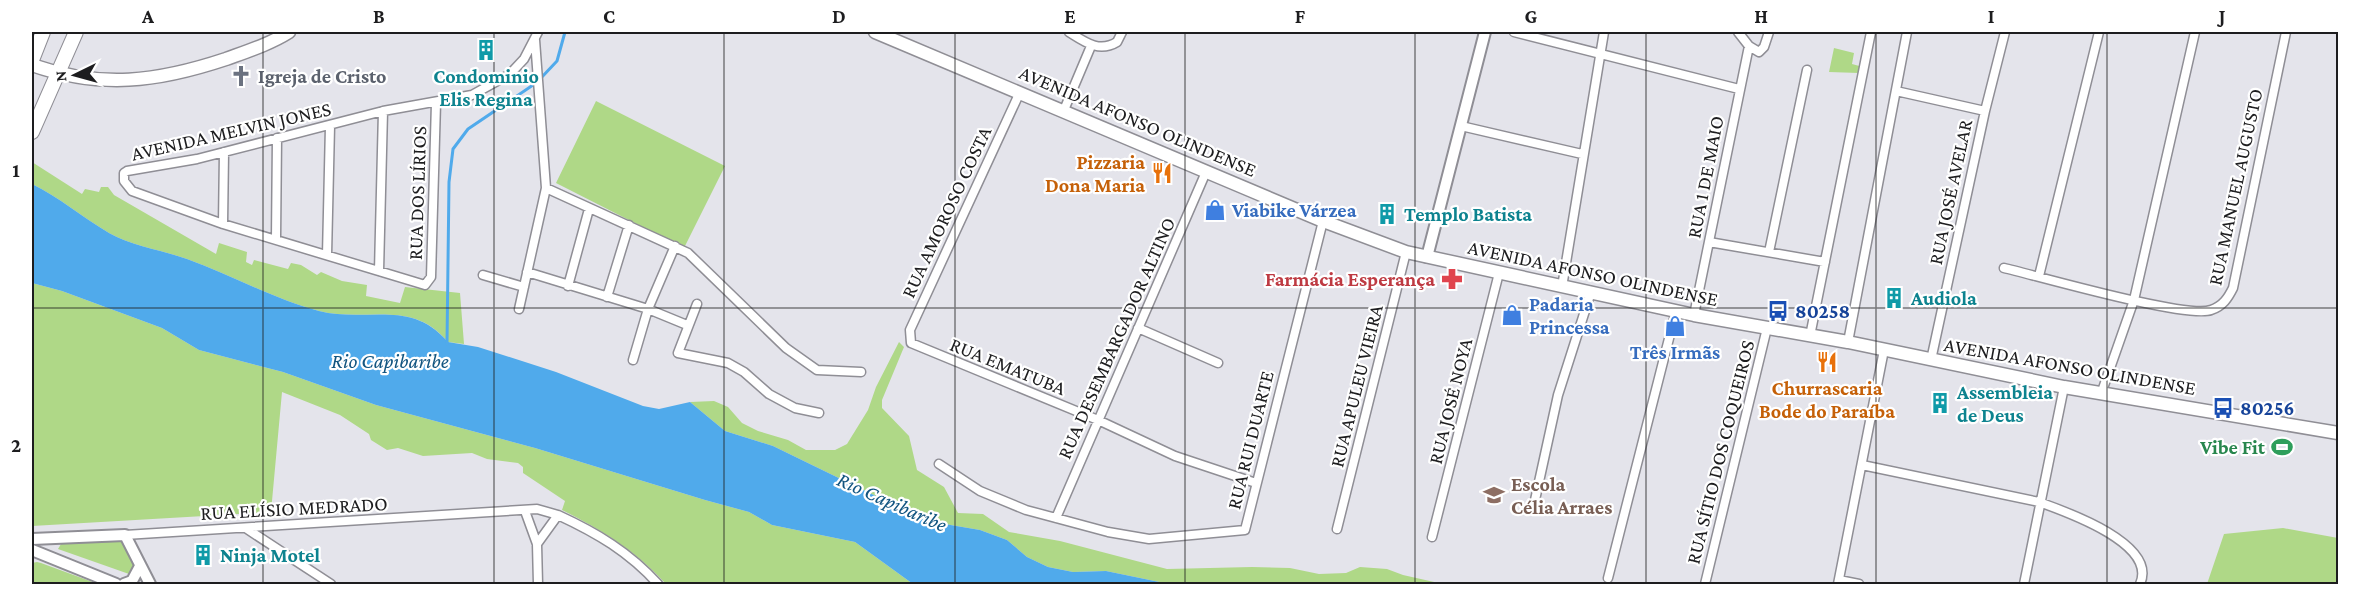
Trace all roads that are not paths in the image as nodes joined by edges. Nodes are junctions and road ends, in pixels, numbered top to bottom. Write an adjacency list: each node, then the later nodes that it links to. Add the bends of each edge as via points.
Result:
1 (43, 32): 22 (main road)
2 (76, 32): 25 (main road)
3 (289, 32): 25 (main road, via 259,48 176,74 125,82)
4 (875, 32): 27 (main road, AVENIDA AFONSO OLINDENSE)
5 (1069, 32): 19 (street)
6 (1122, 32): 19 (street, via 1110,46)
7 (1485, 32): 34 (street)
8 (1514, 32): 21 (street)
9 (1604, 32): 21 (street)
10 (1737, 32): 20 (street)
11 (1769, 32): 20 (street, via 1759,51)
12 (1871, 32): 52 (street)
13 (1907, 32): 28 (street)
14 (2005, 32): 32 (street, RUA JOSÉ AVELAR)
15 (2099, 32): 58 (street)
16 (2195, 32): 65 (street)
17 (2286, 32): 65 (street, RUA MANUEL AUGUSTO, via 2233,288 2226,302 2210,311 2195,311)
18 (536, 34): 29 (street, AVENIDA MELVIN JONES, via 524,59 510,74 472,94); 40 (street)
19 (1091, 46): 30 (street)
20 (1749, 46): 26 (street, RUA 1 DE MAIO)
21 (1600, 52): 26 (street); 38 (street)
22 (32, 60)
23 (32, 66): 25 (main road)
24 (1807, 70): 49 (street)
25 (57, 73): 35 (main road)
26 (1739, 88): 46 (street, RUA 1 DE MAIO)
27 (1020, 92): 30 (main road, AVENIDA AFONSO OLINDENSE); 76 (street, RUA AMOROSO COSTA, via 910,330 909,339)
28 (1896, 92): 32 (street); 75 (street)
29 (436, 103): 31 (street, AVENIDA MELVIN JONES); 59 (street, RUA DOS LÍRIOS)
30 (1064, 110): 39 (main road, AVENIDA AFONSO OLINDENSE)
31 (383, 111): 33 (street, AVENIDA MELVIN JONES); 54 (street)
32 (1985, 111): 79 (street, RUA JOSÉ AVELAR)
33 (330, 126): 36 (street, AVENIDA MELVIN JONES); 50 (street)
34 (1461, 126): 38 (street); 51 (street)
35 (32, 132)
36 (276, 138): 37 (street, AVENIDA MELVIN JONES); 45 (street)
37 (224, 152): 43 (street); 43 (street, AVENIDA MELVIN JONES, via 127,171 123,175 132,191)
38 (1582, 154): 62 (street)
39 (1206, 172): 42 (main road, AVENIDA AFONSO OLINDENSE); 72 (street, RUA DESEMBARGADOR ALTINO)
40 (546, 188): 41 (street); 55 (street)
41 (589, 209): 44 (street); 60 (street)
42 (1323, 221): 48 (main road, AVENIDA AFONSO OLINDENSE); 89 (street, RUA RUI DUARTE)
43 (223, 224): 45 (street, AVENIDA MELVIN JONES)
44 (629, 225): 47 (street); 64 (street)
45 (276, 238): 50 (street, AVENIDA MELVIN JONES)
46 (1709, 242): 49 (street); 70 (street, RUA 1 DE MAIO)
47 (675, 246): 68 (street); 81 (street, via 688,253 786,348 817,370)
48 (1406, 252): 51 (main road, AVENIDA AFONSO OLINDENSE); 96 (street, RUA APULEU VIEIRA)
49 (1768, 252): 52 (street)
50 (327, 255): 54 (street, AVENIDA MELVIN JONES)
51 (1427, 257): 56 (main road, AVENIDA AFONSO OLINDENSE)
52 (1825, 262): 74 (street)
53 (2004, 268): 58 (street, RUA MANUEL AUGUSTO)
54 (379, 272): 59 (street, AVENIDA MELVIN JONES, via 422,285)
55 (526, 272): 60 (street); 61 (street)
56 (1499, 273): 62 (main road, AVENIDA AFONSO OLINDENSE); 98 (street, RUA JOSÉ NOYA)
57 (483, 275): 61 (street)
58 (2039, 276): 65 (street, RUA MANUEL AUGUSTO)
59 (428, 283)
60 (568, 286): 64 (street)
61 (524, 287): 67 (street)
62 (1562, 287): 63 (main road, AVENIDA AFONSO OLINDENSE)
63 (1591, 292): 69 (main road, AVENIDA AFONSO OLINDENSE); 90 (street, via 1558,395)
64 (607, 297): 68 (street)
65 (2134, 300): 83 (street)
66 (698, 304): 71 (street)
67 (519, 309)
68 (648, 309): 71 (street); 78 (street)
69 (1676, 311): 70 (main road, AVENIDA AFONSO OLINDENSE); 103 (street)
70 (1694, 315): 73 (main road, AVENIDA AFONSO OLINDENSE)
71 (687, 325): 84 (street, via 678,353 728,363 795,408)
72 (1138, 328): 80 (street); 85 (street, RUA DESEMBARGADOR ALTINO)
73 (1767, 328): 74 (main road, AVENIDA AFONSO OLINDENSE); 111 (street, RUA SÍTIO DOS COQUEIROS)
74 (1810, 336): 75 (main road, AVENIDA AFONSO OLINDENSE)
75 (1848, 342): 77 (main road, AVENIDA AFONSO OLINDENSE)
76 (915, 347): 85 (street, RUA EMATUBA)
77 (1884, 350): 79 (main road, AVENIDA AFONSO OLINDENSE); 88 (street)
78 (633, 360)
79 (1931, 360): 82 (main road, AVENIDA AFONSO OLINDENSE)
80 (1218, 363)
81 (861, 372)
82 (2064, 387): 83 (main road, AVENIDA AFONSO OLINDENSE); 91 (street)
83 (2101, 394): 86 (main road, AVENIDA AFONSO OLINDENSE)
84 (819, 413)
85 (1098, 420): 89 (street, RUA EMATUBA, via 1175,456); 94 (street, RUA DESEMBARGADOR ALTINO)
86 (2338, 433)
87 (939, 464): 94 (street, RUA RUI DUARTE, via 980,490)
88 (1862, 465): 91 (street); 104 (street)
89 (1256, 483): 94 (street, RUA RUI DUARTE, via 1245,530 1149,539)
90 (1535, 500)
91 (2039, 502): 113 (street); 114 (street, via 2094,524 2133,551 2142,566)
92 (525, 511): 93 (street, RUA ELÍSIO MEDRADO, via 537,509); 95 (street, RUA ELÍSIO MEDRADO); 100 (street)
93 (558, 515): 100 (street); 110 (street, RUA ELÍSIO MEDRADO, via 625,552)
94 (1056, 518)
95 (247, 529): 97 (street, RUA ELÍSIO MEDRADO); 108 (street)
96 (1337, 529)
97 (125, 535): 99 (street, RUA ELÍSIO MEDRADO); 102 (street)
98 (1432, 537)
99 (32, 539)
100 (537, 544): 109 (street)
101 (32, 550): 105 (street)
102 (140, 566): 106 (street, via 132,581); 107 (street)
103 (1608, 578)
104 (1839, 582): 112 (street)
105 (116, 585)
106 (124, 585)
107 (150, 585)
108 (331, 585)
109 (538, 585)
110 (658, 585)
111 (1705, 585)
112 (1860, 585)
113 (2024, 585)
114 (2140, 585)

